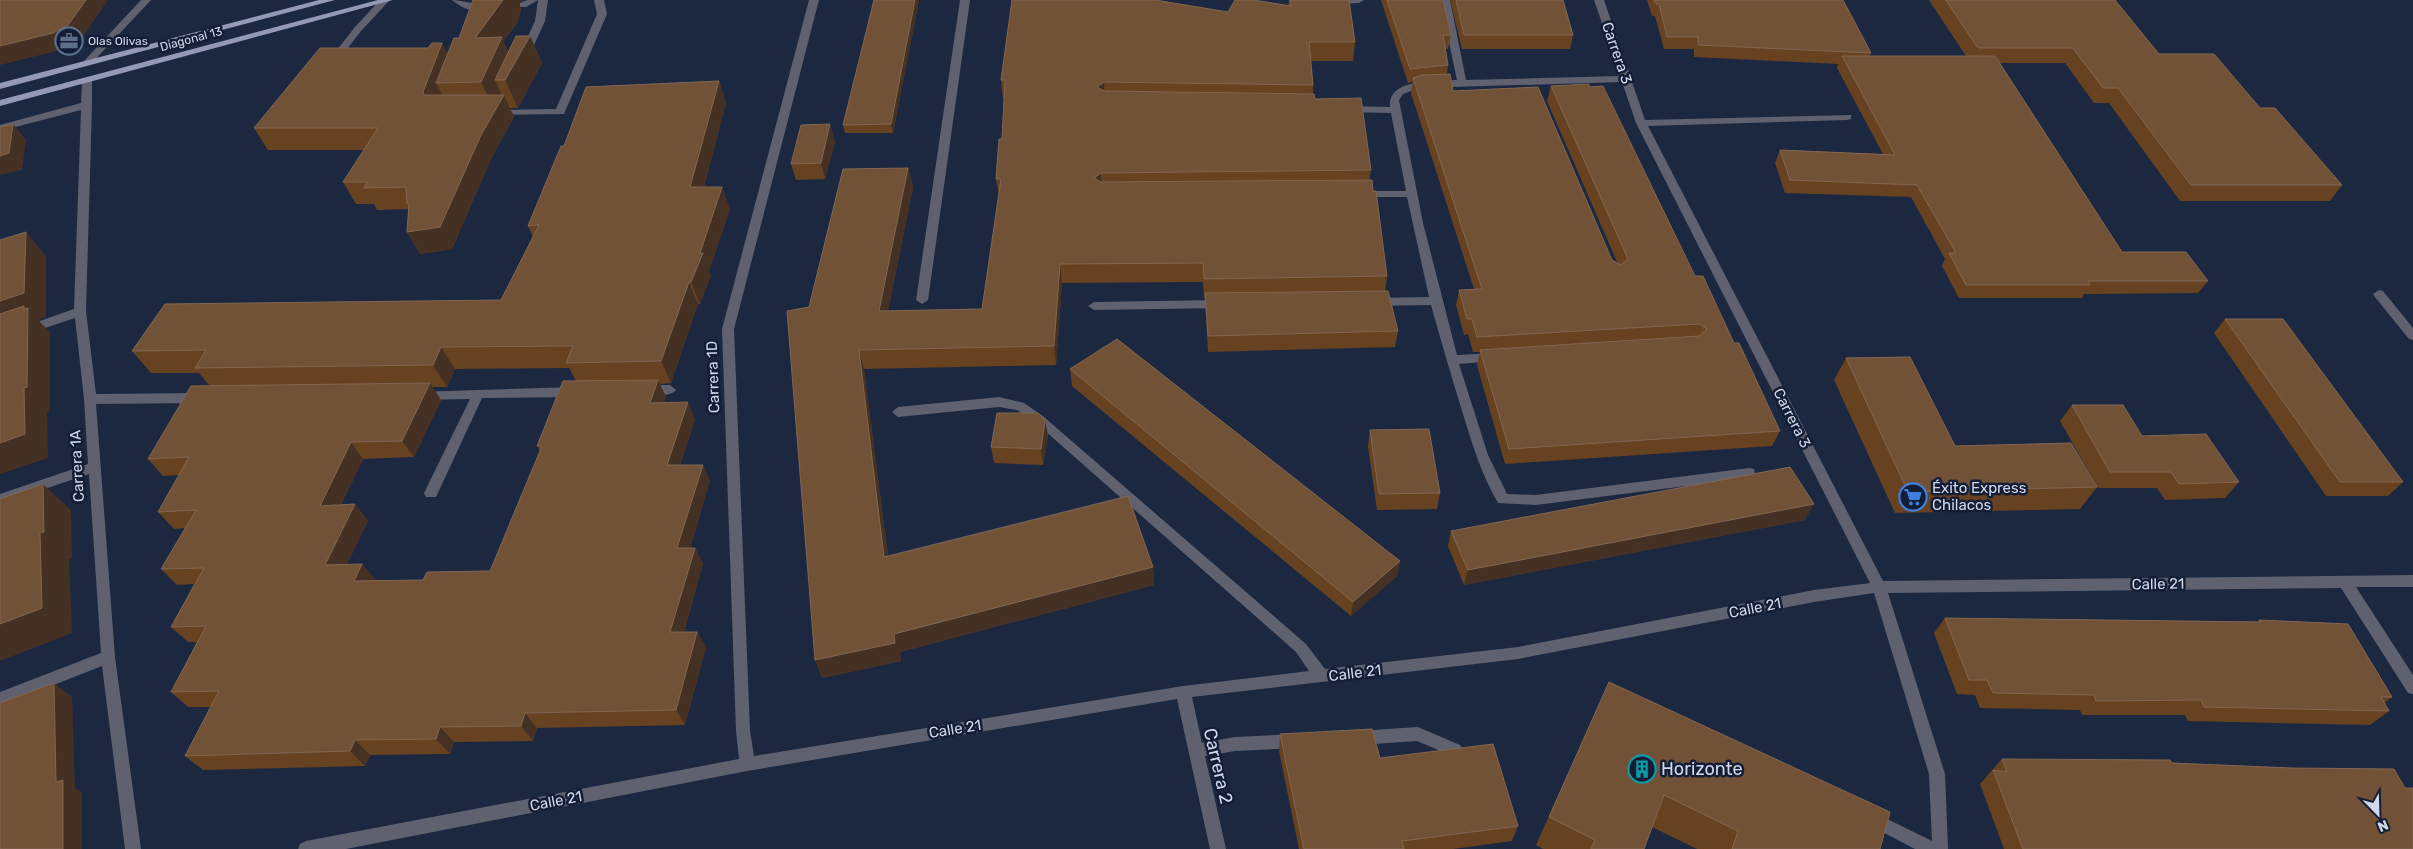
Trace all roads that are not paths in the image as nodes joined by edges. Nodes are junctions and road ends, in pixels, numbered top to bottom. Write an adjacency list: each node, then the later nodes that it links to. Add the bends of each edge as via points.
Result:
1 (146, 0): 17 (street)
2 (330, 0): 17 (main road, Diagonal 13)
3 (457, 0): 15 (street)
4 (534, 0): 14 (street)
5 (543, 0): 16 (street, via 540,21)
6 (599, 0): 26 (street, via 602,14 560,112)
7 (814, 0): 68 (street, Carrera 1D, via 728,328 743,731)
8 (964, 0): 34 (street)
9 (1359, 0): 13 (street)
10 (1445, 0): 21 (street)
11 (1599, 0): 19 (street, Carrera 3)
12 (386, 1): 18 (street, via 358,29); 20 (main road, Diagonal 13)
13 (1325, 1)
14 (523, 5)
15 (484, 11)
16 (522, 60)
17 (87, 63): 22 (main road, Diagonal 13)
18 (328, 67)
19 (1626, 78): 21 (street, via 1534,85); 29 (street, Carrera 3)
20 (87, 80): 23 (main road, Diagonal 13); 24 (street, Carrera 1A)
21 (1462, 82): 27 (street, via 1418,85 1398,92 1394,100)
22 (0, 86)
23 (0, 103)
24 (87, 105): 30 (street); 39 (street, Carrera 1A)
25 (1335, 109): 27 (street)
26 (497, 110)
27 (1395, 110): 32 (street)
28 (1847, 117): 29 (street)
29 (1640, 123): 58 (street, Carrera 3)
30 (0, 128)
31 (1351, 194): 32 (street)
32 (1410, 194): 35 (street)
33 (2379, 294): 40 (street)
34 (922, 300)
35 (1436, 301): 36 (street); 43 (street)
36 (1358, 302)
37 (1231, 304): 38 (street)
38 (1094, 306)
39 (80, 311): 41 (street); 50 (street, Carrera 1A)
40 (2413, 336)
41 (0, 339)
42 (1509, 356): 43 (street)
43 (1451, 360): 53 (street, via 1490,480 1503,499 1536,500)
44 (670, 390): 45 (street)
45 (632, 391)
46 (584, 392): 47 (street)
47 (478, 394): 48 (street); 54 (street)
48 (409, 395)
49 (214, 398): 50 (street)
50 (90, 399): 52 (street, Carrera 1A)
51 (898, 412): 60 (street, via 999,402 1020,406 1301,648)
52 (93, 467): 55 (street); 59 (street, Carrera 1A)
53 (1749, 473)
54 (431, 492)
55 (0, 499)
56 (2413, 581): 57 (street, Calle 21)
57 (2346, 582): 58 (street, Calle 21); 61 (street)
58 (1879, 587): 60 (street, Calle 21, via 1814,596 1518,653); 74 (street, Carrera 3, via 1937,774)
59 (108, 657): 63 (street); 70 (street, Carrera 1A)
60 (1322, 677): 62 (street, Calle 21)
61 (2413, 688)
62 (1183, 692): 67 (street, Carrera 2); 68 (street, Calle 21)
63 (0, 699)
64 (1341, 738): 66 (street, via 1418,734)
65 (1312, 740): 67 (street, via 1235,744)
66 (1455, 750)
67 (1195, 751): 72 (street, Carrera 2)
68 (747, 764): 71 (street, Calle 21)
69 (1854, 810): 73 (street)
70 (133, 849)
71 (306, 849)
72 (1218, 849)
73 (1931, 849)
74 (1940, 849)

